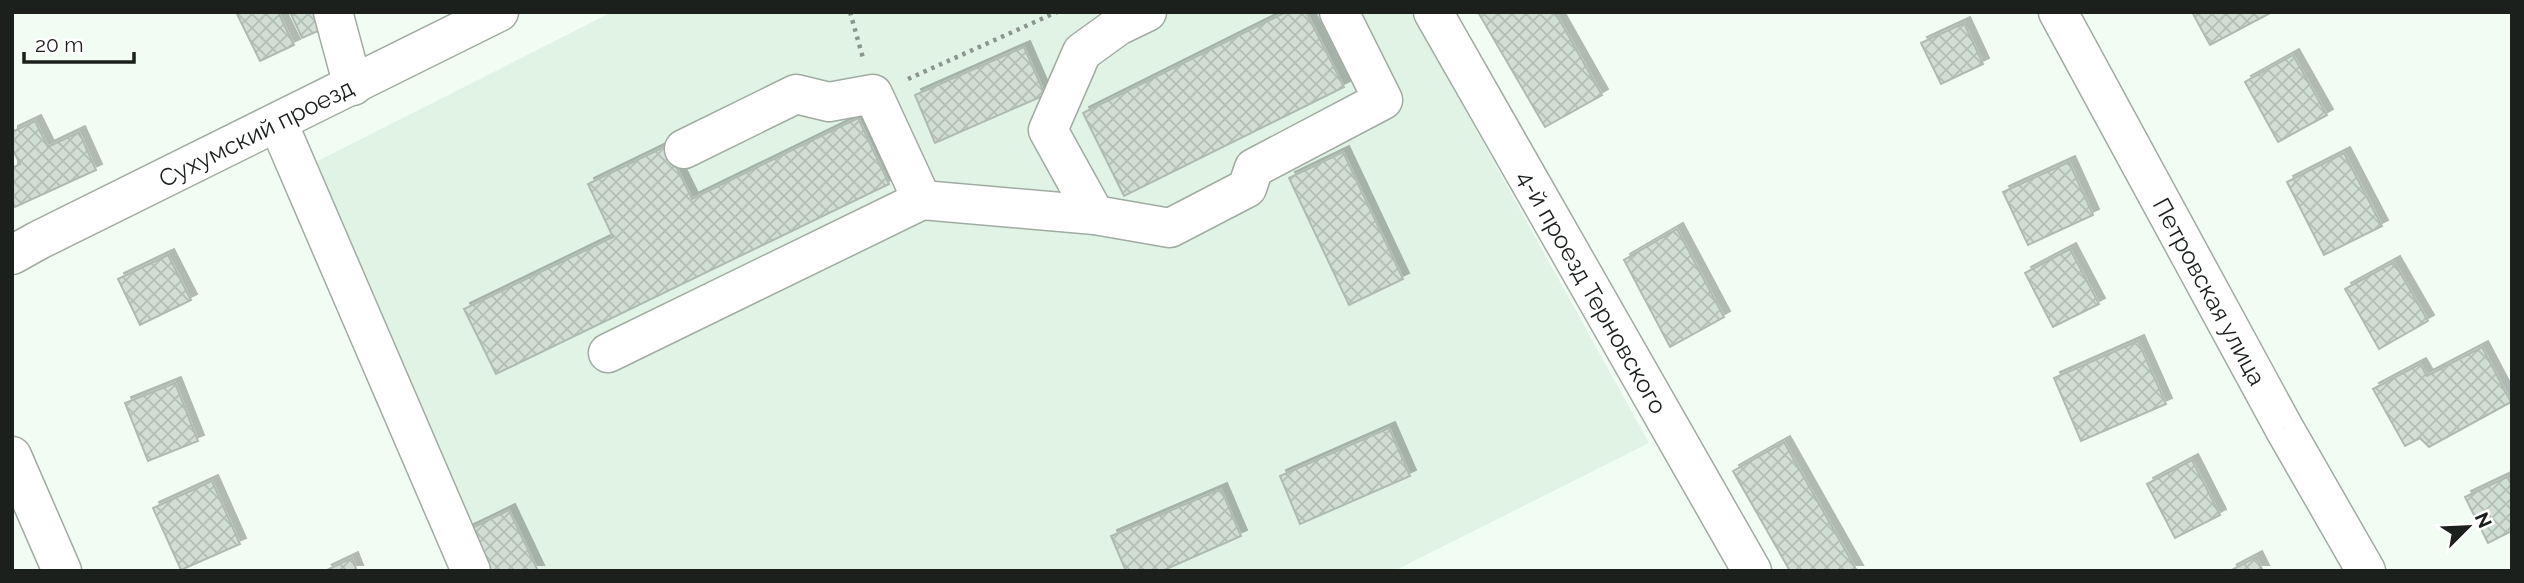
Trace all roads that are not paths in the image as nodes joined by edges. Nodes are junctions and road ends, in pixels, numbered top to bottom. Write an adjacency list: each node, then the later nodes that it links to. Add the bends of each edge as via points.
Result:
1 (333, 12): 7 (street)
2 (499, 12): 7 (street, Сухумский проезд)
3 (1147, 12): 11 (street, via 1082,52 1048,130)
4 (1339, 12): 11 (street, via 1383,100 1254,168 1247,188 1170,228)
5 (1433, 12): 17 (street, 4-й проезд Терновского)
6 (2057, 12): 18 (street, Петровская улица)
7 (353, 86): 8 (street, Сухумский проезд)
8 (278, 123): 12 (street, Сухумский проезд); 16 (street)
9 (684, 149): 10 (street, via 796,94 829,102 873,94)
10 (922, 200): 11 (street); 13 (street)
11 (1096, 215)
12 (12, 255)
13 (608, 353)
14 (12, 456): 15 (street)
15 (62, 571)
16 (471, 571)
17 (1752, 571)
18 (2366, 571)

